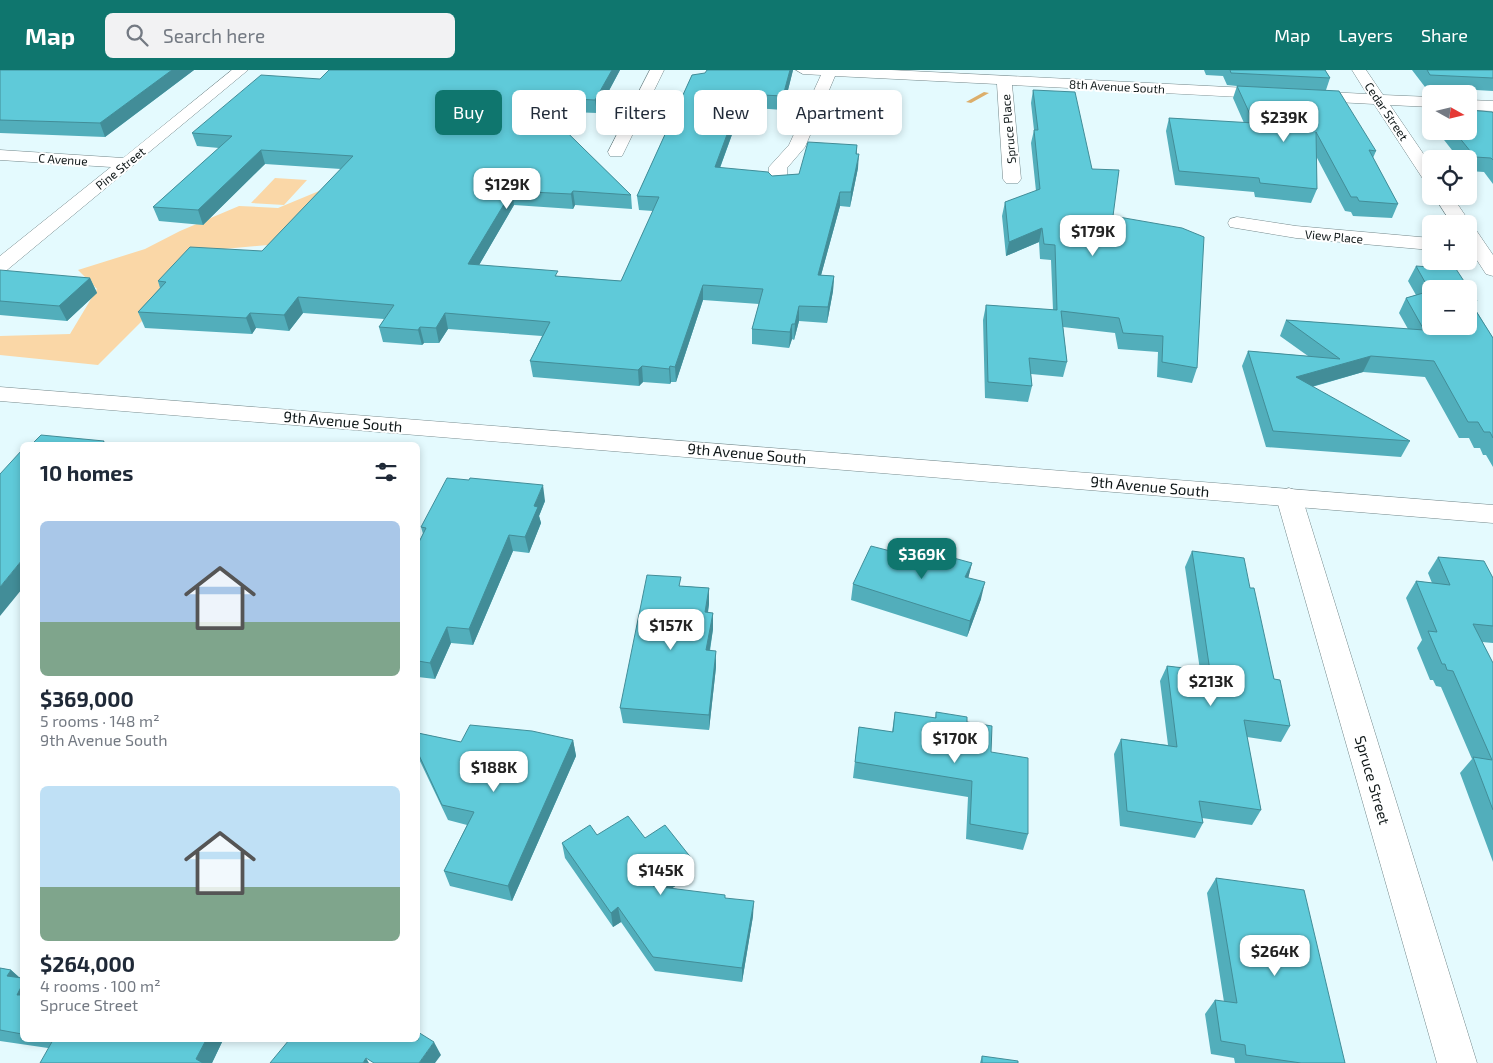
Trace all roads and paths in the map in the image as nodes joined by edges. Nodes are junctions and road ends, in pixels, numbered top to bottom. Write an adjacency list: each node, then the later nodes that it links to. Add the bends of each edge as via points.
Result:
1 (240, 70): 14 (street, Pine Street)
2 (657, 70): 12 (street)
3 (803, 70): 5 (street, 8th Avenue South)
4 (1359, 70): 8 (street, Cedar Street)
5 (830, 71): 7 (street, 8th Avenue South); 17 (street, via 797,147 778,167)
6 (1093, 78): 7 (street, 8th Avenue South); 8 (street, 8th Avenue South)
7 (1004, 80): 16 (street, Spruce Place)
8 (1379, 100): 9 (street, 8th Avenue South); 15 (street, Cedar Street)
9 (1422, 102)
10 (1478, 105): 11 (street)
11 (1493, 106)
12 (616, 152)
13 (0, 155): 14 (street, C Avenue)
14 (126, 163): 21 (street, Pine Street)
15 (1422, 164)
16 (1012, 179)
17 (778, 184)
18 (1238, 222): 19 (street, View Place, via 1296,232)
19 (1422, 243)
20 (1477, 249): 22 (street)
21 (0, 266)
22 (1493, 270)
23 (0, 394): 24 (street, 9th Avenue South)
24 (1289, 497): 25 (street, 9th Avenue South); 26 (street, Spruce Street)
25 (1493, 514)
26 (1457, 1063)

